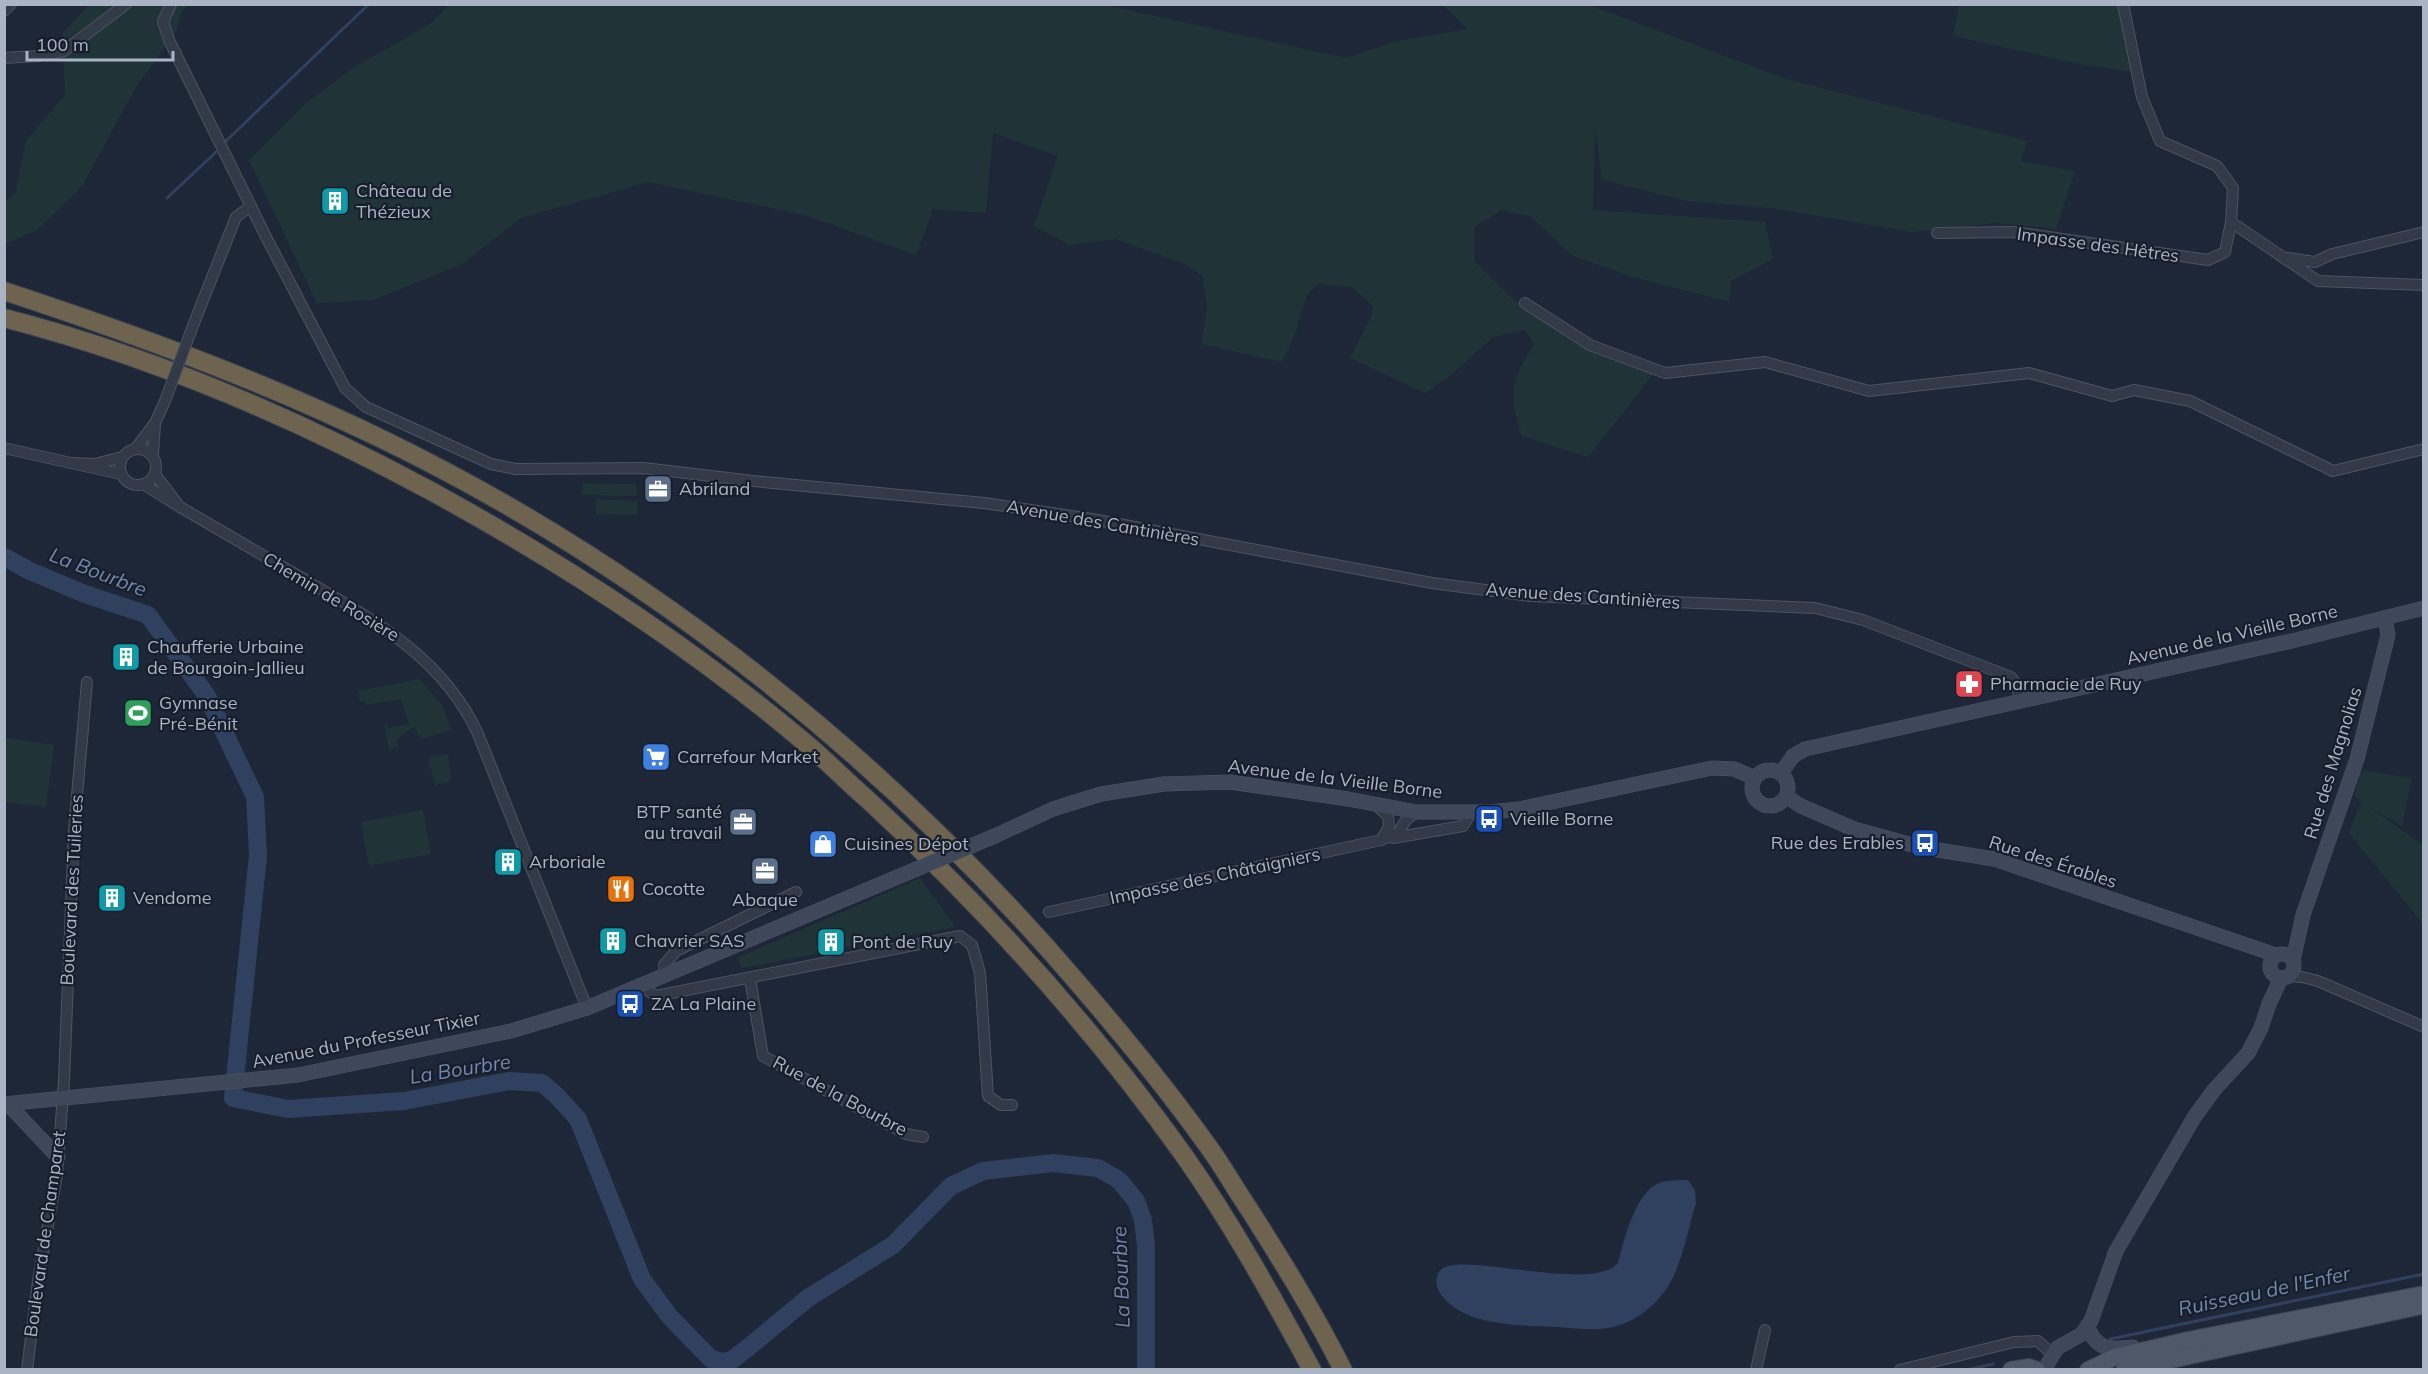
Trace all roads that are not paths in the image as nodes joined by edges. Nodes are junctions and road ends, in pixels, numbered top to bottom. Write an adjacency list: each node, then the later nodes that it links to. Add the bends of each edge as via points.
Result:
1 (11, 4): 5 (street)
2 (126, 4): 6 (street, via 64,51)
3 (171, 4): 7 (street, via 164,22 170,42)
4 (2123, 4): 8 (street, via 2142,97 2160,141 2217,166 2233,188)
5 (4, 11)
6 (4, 58)
7 (251, 206): 16 (street, bridge, via 236,218); 30 (street, Avenue des Cantinières, via 345,388 366,407 491,464 516,469 644,468 984,503 1092,519 1408,579 1531,596 1815,608 1863,620 2011,677)
8 (2231, 222): 10 (street, Impasse des Hêtres, via 2225,252 2208,261 2014,232); 11 (street)
9 (2424, 232): 11 (street, via 2332,254 2315,262)
10 (1937, 233)
11 (2284, 258): 12 (street, via 2318,280)
12 (2424, 285)
13 (4, 291): 59 (highway, via 140,336 252,380 396,446 610,568 713,640 821,726 937,831 1034,932 1124,1037 1207,1145 1277,1254)
14 (1525, 303): 19 (street, via 1590,345 1665,373 1765,362 1869,391 2029,373 2112,396 2134,390 2190,401 2333,471)
15 (4, 318): 58 (highway, via 138,359 264,409 375,461 594,587 698,659 803,741 909,838 1018,949 1104,1050 1184,1156 1261,1278)
16 (155, 423): 18 (street); 20 (street)
17 (4, 448): 22 (street)
18 (136, 448): 20 (street); 21 (street)
19 (2424, 449)
20 (153, 455): 24 (street)
21 (122, 457): 22 (street, via 95,464); 23 (street)
22 (71, 463): 23 (street)
23 (121, 474): 25 (street, via 128,482)
24 (155, 474): 25 (street); 26 (street, Chemin de Rosière)
25 (143, 484): 26 (street, Chemin de Rosière)
26 (180, 507): 44 (street, Chemin de Rosière, via 382,625 409,645 467,710)
27 (2424, 609): 28 (main road, Avenue de la Vieille Borne)
28 (2385, 618): 30 (main road, Avenue de la Vieille Borne); 40 (main road, Rue des Magnolias, via 2388,635 2357,759)
29 (87, 682): 46 (street, Boulevard des Tuileries, via 74,830)
30 (2020, 701): 31 (main road, Avenue de la Vieille Borne, via 1805,749 1793,756)
31 (1781, 773): 32 (main road, Avenue de la Vieille Borne, via 1766,770); 33 (main road, via 1789,786)
32 (1755, 778): 33 (main road, via 1752,792 1762,804 1779,804); 36 (main road, Avenue de la Vieille Borne, via 1734,769 1712,768 1519,809)
33 (1786, 797): 40 (main road, Rue des Érables, via 1854,829 1920,847 1994,859 2241,944)
34 (1375, 804): 35 (main road, Avenue de la Vieille Borne); 37 (street, via 1388,816 1389,827); 41 (main road, Avenue de la Vieille Borne, bridge, via 1230,782 1164,783 1101,794 1053,809)
35 (1417, 812): 36 (main road, Avenue de la Vieille Borne); 37 (street, Impasse des Châtaigniers, via 1398,833)
36 (1471, 812): 37 (street, via 1463,825)
37 (1381, 840): 39 (street, Impasse des Châtaigniers)
38 (795, 892): 41 (street, via 676,951 664,965)
39 (1049, 912)
40 (2282, 966): 45 (street); 53 (main road, via 2261,1028 2248,1053 2195,1116 2122,1241)
41 (666, 975): 43 (main road, Avenue de la Vieille Borne)
42 (750, 979): 43 (street, via 656,996); 48 (street, via 960,936 972,945 980,973 987,1096 1001,1105); 49 (street, Rue de la Bourbre, via 763,1056 906,1134)
43 (641, 986): 44 (main road, Avenue de la Vieille Borne)
44 (587, 1008): 46 (main road, Avenue du Professeur Tixier, via 511,1031 298,1075)
45 (2424, 1027)
46 (63, 1098): 47 (main road, Avenue du Professeur Tixier); 50 (street, Boulevard de Champaret)
47 (6, 1104): 50 (main road)
48 (1012, 1105)
49 (923, 1137)
50 (58, 1157): 57 (street, Boulevard de Champaret)
51 (2424, 1294): 55 (main road)
52 (2424, 1305): 66 (main road)
53 (2087, 1326): 55 (main road, via 2092,1339 2101,1347 2119,1349); 56 (main road, via 2082,1334)
54 (1765, 1330): 60 (street)
55 (2188, 1340): 65 (main road, via 2115,1357)
56 (2052, 1354): 61 (street, via 2038,1341 2014,1342); 64 (main road)
57 (27, 1370)
58 (1312, 1370)
59 (1343, 1370)
60 (1756, 1370)
61 (1900, 1370)
62 (2011, 1370): 63 (main road)
63 (2037, 1370)
64 (2044, 1370)
65 (2088, 1370)
66 (2124, 1370)

